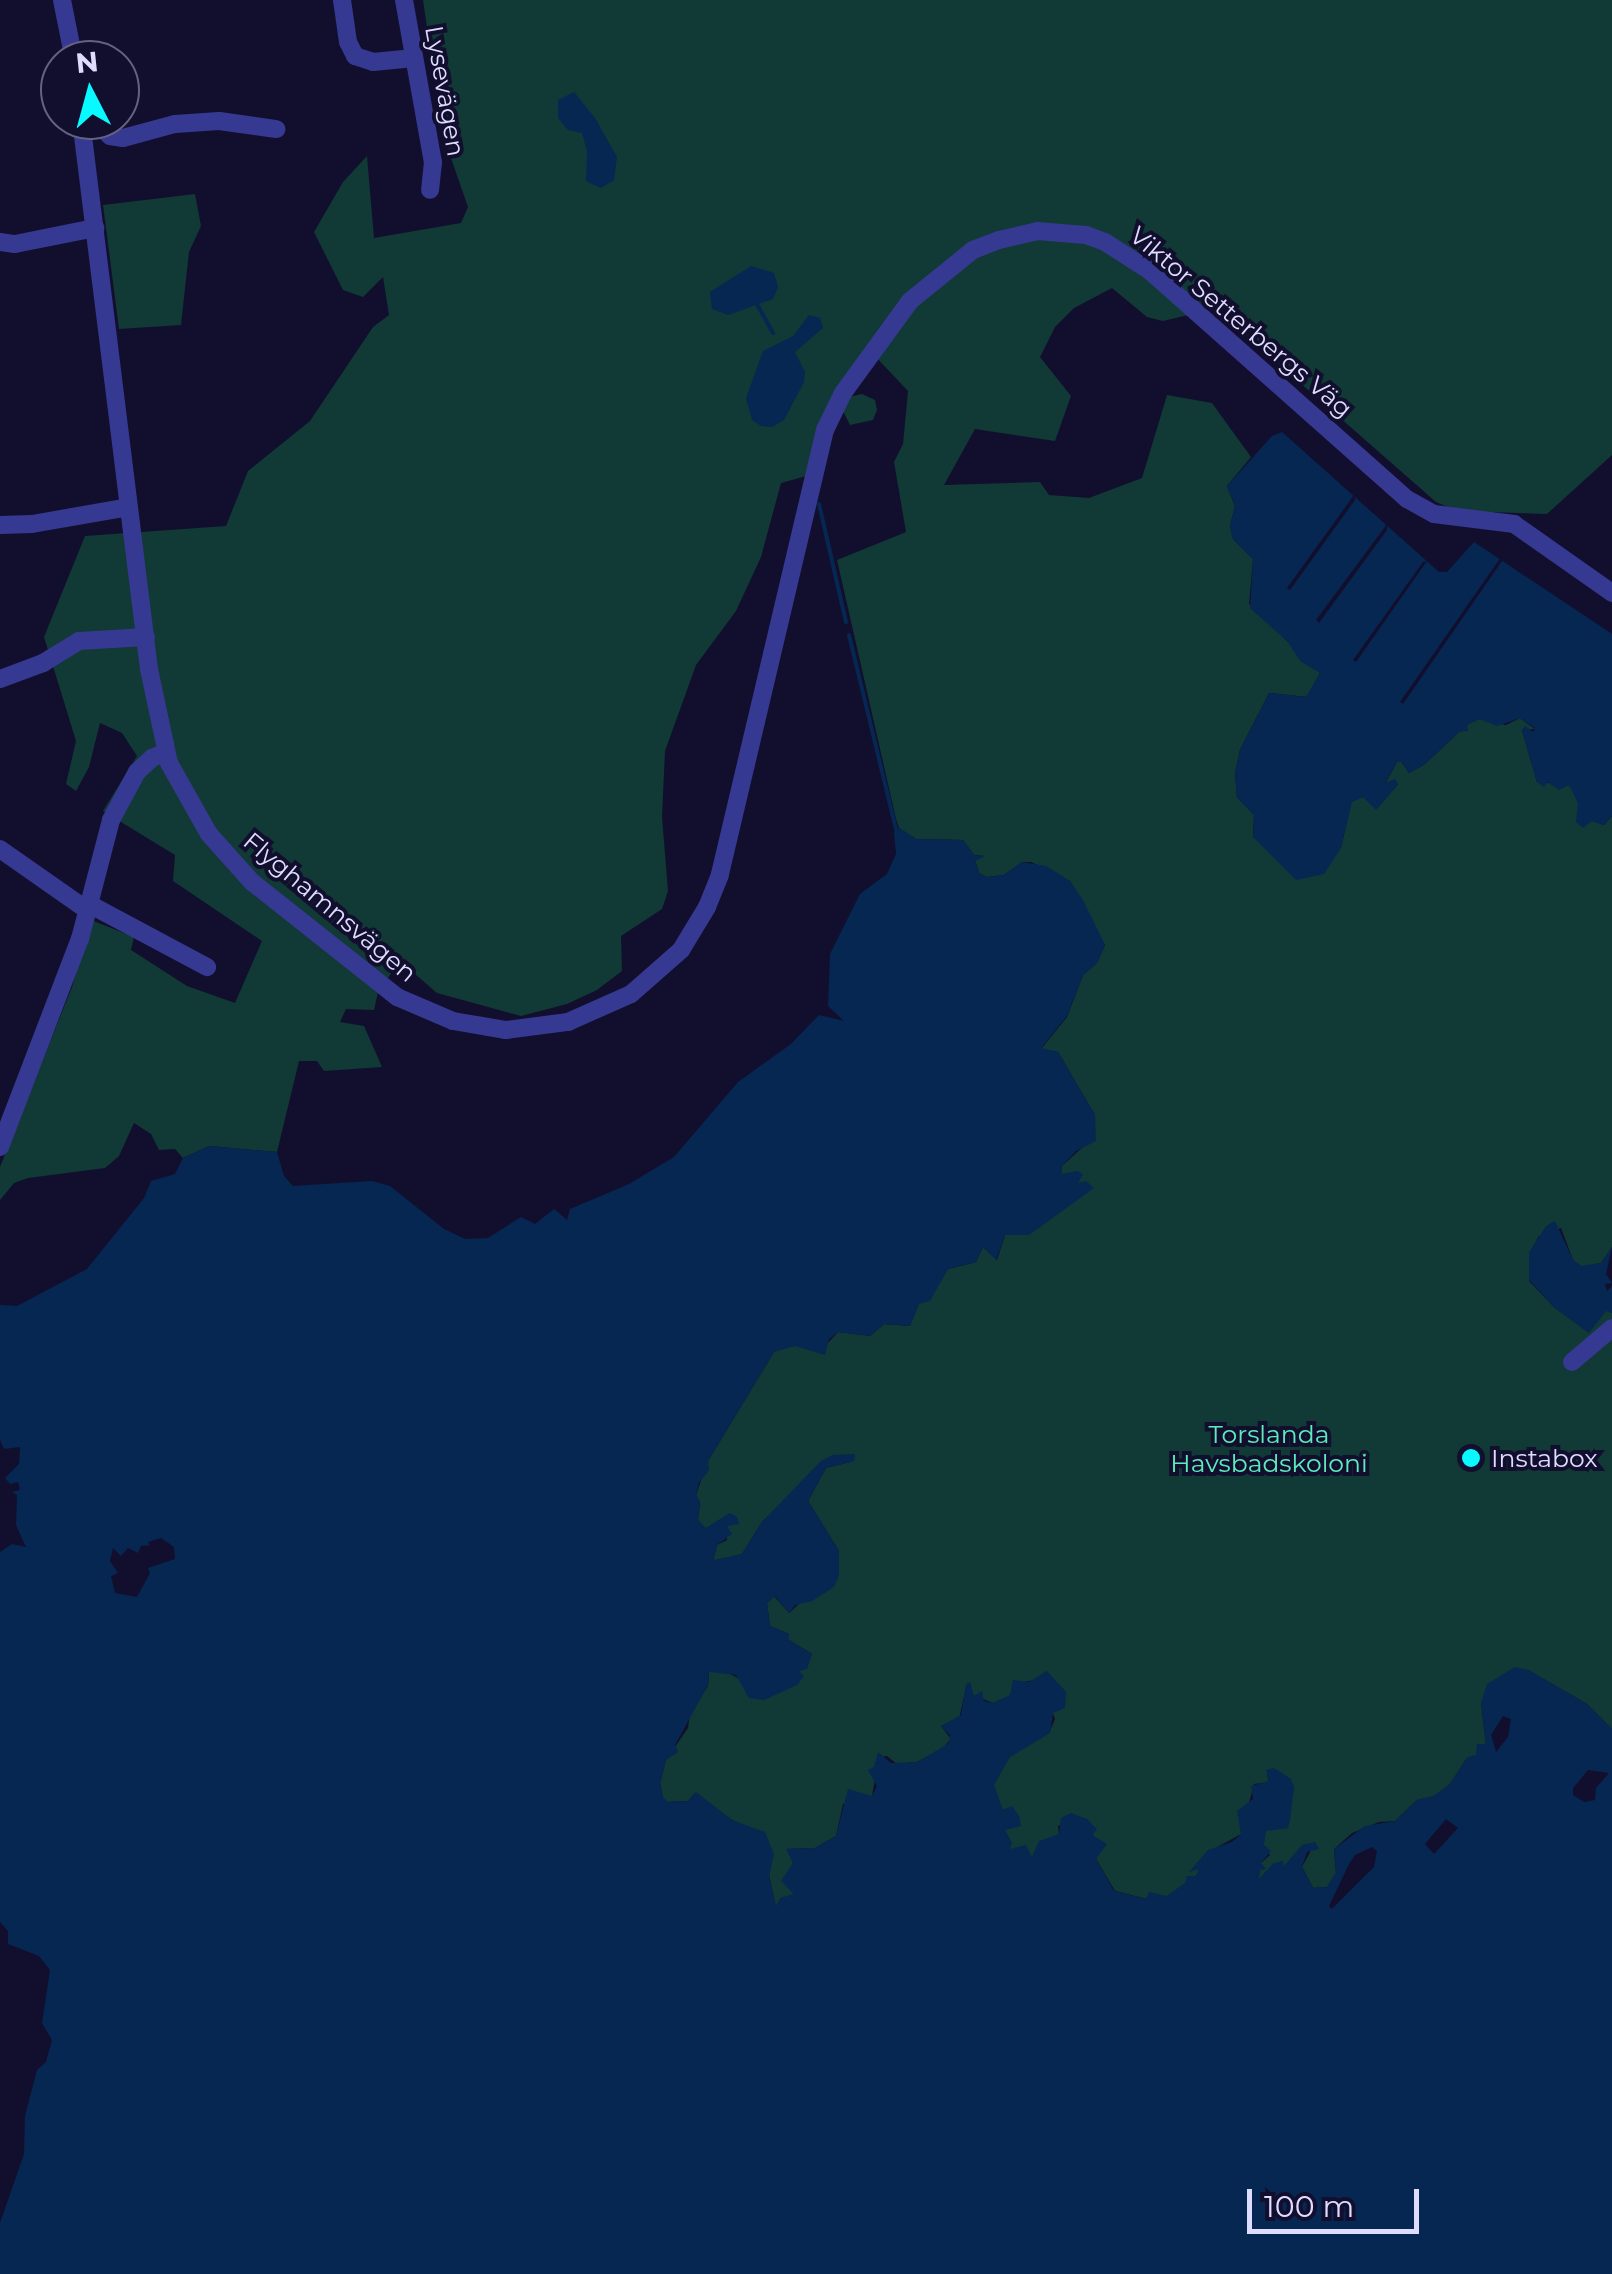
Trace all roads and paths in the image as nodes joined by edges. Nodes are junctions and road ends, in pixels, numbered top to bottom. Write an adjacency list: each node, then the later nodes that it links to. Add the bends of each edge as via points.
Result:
1 (62, 0): 4 (street)
2 (342, 0): 5 (street, via 355,56 373,62)
3 (404, 0): 5 (street, Lysevägen)
4 (70, 40)
5 (414, 58): 9 (street, Lysevägen, via 433,162)
6 (276, 129): 7 (street, via 220,120)
7 (140, 134)
8 (84, 140): 10 (street, Flyghamnsvägen)
9 (430, 190)
10 (95, 228): 11 (street); 13 (street, Flyghamnsvägen)
11 (0, 243)
12 (852, 380): 15 (street, Viktor Setterbergs Väg, via 910,301 973,250 1038,231 1086,235 1150,272 1407,499 1434,514 1514,524); 18 (street, Flyghamnsvägen, via 819,453 716,886 681,950 619,1002 568,1022 522,1030 472,1026 409,1004 227,856 187,800)
13 (129, 507): 14 (street); 16 (street, Flyghamnsvägen)
14 (0, 525)
15 (1612, 594)
16 (146, 637): 17 (street, via 80,641 44,664); 18 (street, Flyghamnsvägen)
17 (0, 679)
18 (166, 752): 20 (street, via 145,765 120,799)
19 (0, 848): 20 (street)
20 (88, 907): 21 (street); 22 (street)
21 (207, 967)
22 (0, 1148)
23 (1612, 1328): 24 (street)
24 (1572, 1362)

